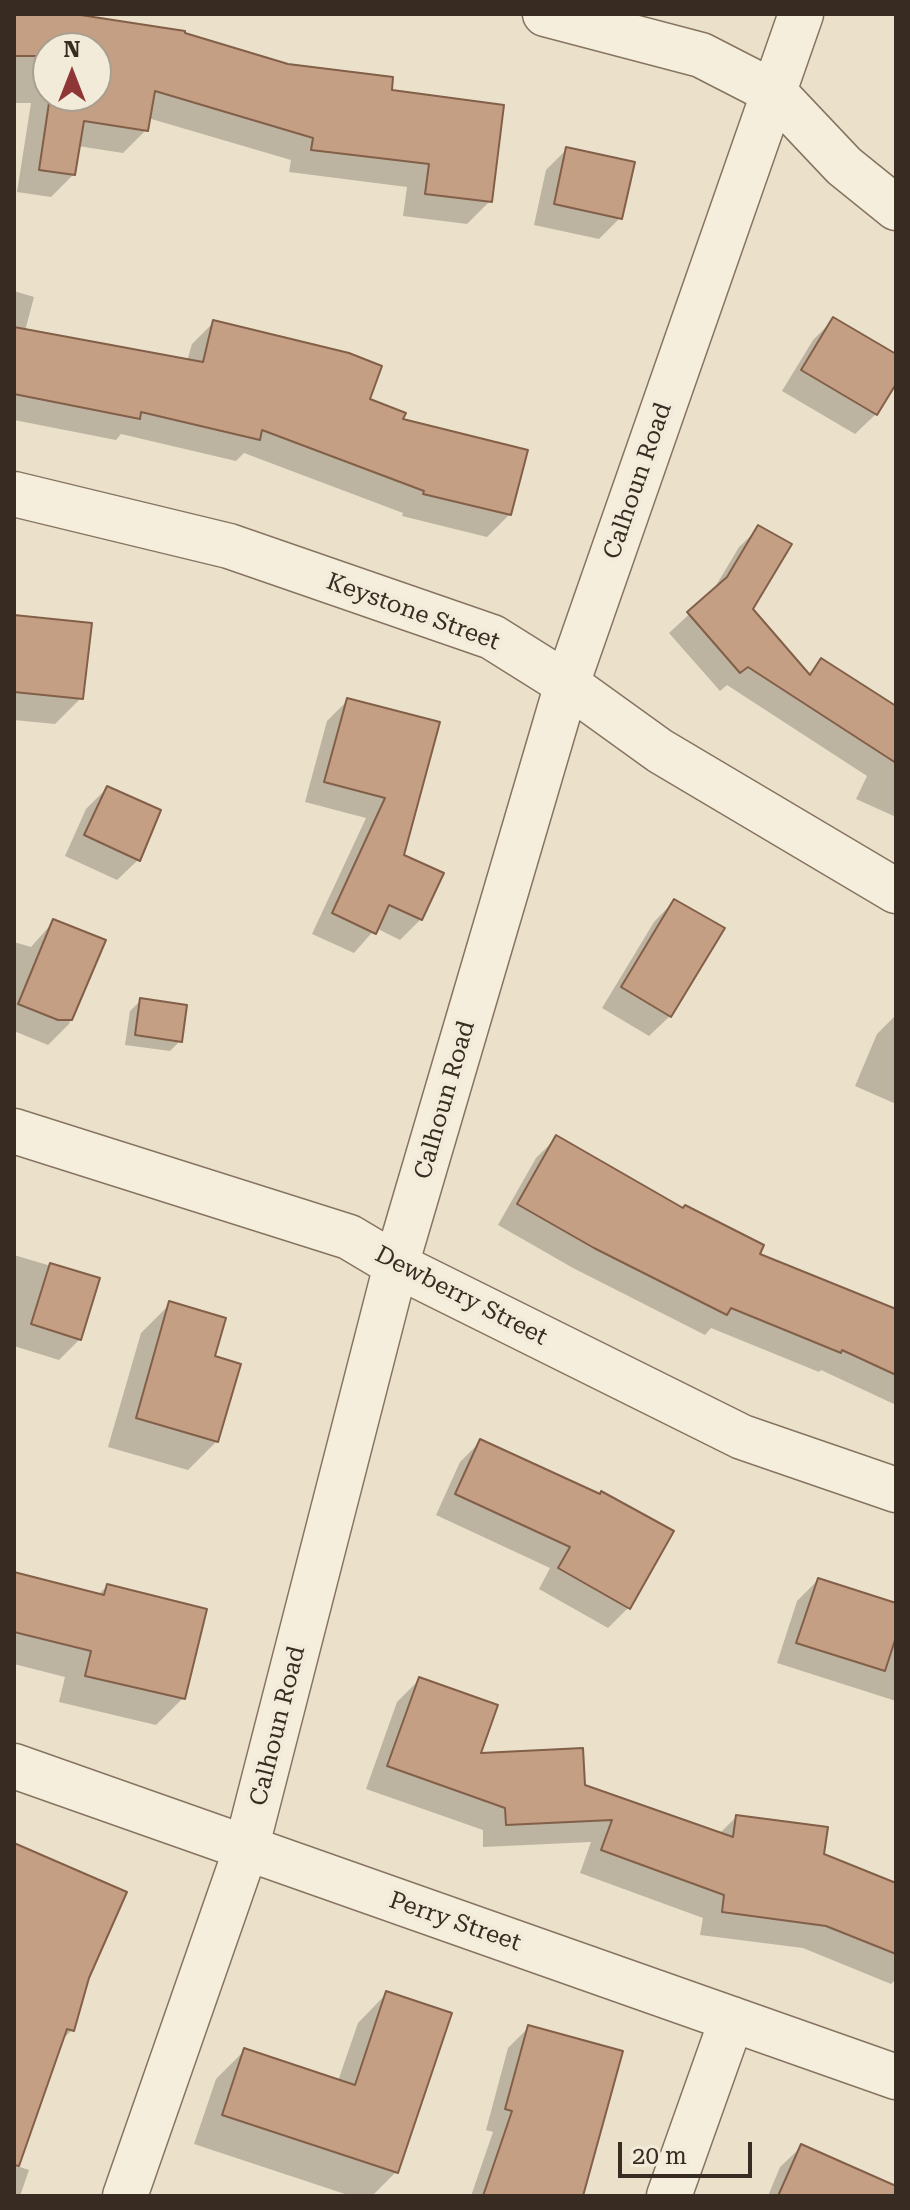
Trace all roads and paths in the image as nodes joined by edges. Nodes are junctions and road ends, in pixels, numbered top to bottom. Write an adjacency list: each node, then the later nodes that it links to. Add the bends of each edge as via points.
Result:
1 (545, 14): 3 (street, via 701,55)
2 (801, 14): 3 (street, Calhoun Road)
3 (775, 93): 4 (street, via 844,166); 6 (street, Calhoun Road)
4 (896, 208)
5 (14, 494): 6 (street, Keystone Street, via 229,546 492,637)
6 (567, 684): 7 (street, Keystone Street, via 660,751); 9 (street, Calhoun Road)
7 (896, 891)
8 (14, 1131): 9 (street, Dewberry Street, via 349,1237)
9 (396, 1265): 10 (street, Dewberry Street, via 742,1437); 12 (street, Calhoun Road)
10 (896, 1490)
11 (14, 1766): 12 (street, Perry Street)
12 (246, 1849): 13 (street, Perry Street); 15 (street, Calhoun Road)
13 (732, 2019): 14 (street, Perry Street); 16 (street)
14 (896, 2077)
15 (125, 2196)
16 (669, 2196)

